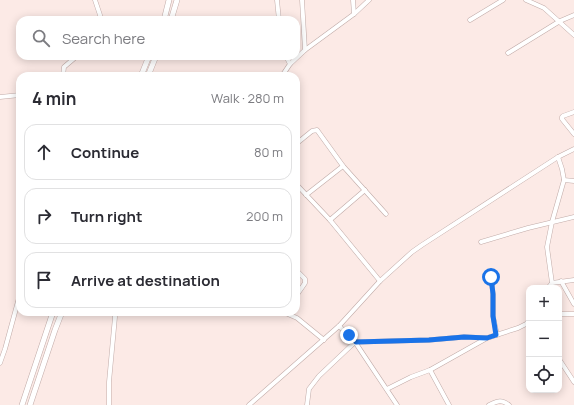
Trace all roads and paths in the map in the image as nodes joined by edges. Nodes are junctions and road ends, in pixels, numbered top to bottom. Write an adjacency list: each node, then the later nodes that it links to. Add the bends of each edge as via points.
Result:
1 (95, 0): 12 (street)
2 (169, 0): 13 (street)
3 (177, 0): 14 (street)
4 (278, 0): 15 (street)
5 (302, 0): 19 (street)
6 (353, 0): 10 (street)
7 (369, 0): 10 (street)
8 (503, 0): 16 (street)
9 (526, 0): 17 (street, via 544,8)
10 (354, 14): 19 (street)
11 (574, 15): 17 (street)
12 (100, 16)
13 (165, 16)
14 (172, 16)
15 (279, 16)
16 (470, 20)
17 (560, 21): 18 (street); 20 (street)
18 (574, 35)
19 (305, 50): 21 (street)
20 (508, 53)
21 (300, 55)
22 (72, 60): 28 (street)
23 (147, 60): 29 (street)
24 (154, 60): 30 (street)
25 (288, 60): 27 (street)
26 (294, 60): 27 (street)
27 (290, 64): 31 (street)
28 (62, 72)
29 (143, 72)
30 (150, 72)
31 (285, 72)
32 (16, 95): 33 (street)
33 (0, 97)
34 (574, 112): 35 (street, via 563,116 562,119)
35 (574, 134)
36 (300, 140): 39 (street, via 312,130 317,130)
37 (574, 150): 38 (street)
38 (558, 157): 40 (street); 53 (street, via 422,245)
39 (343, 166): 43 (street); 44 (street)
40 (564, 180): 41 (street); 48 (street)
41 (574, 181)
42 (300, 188): 44 (street)
43 (365, 190): 45 (street); 47 (street)
44 (306, 195): 47 (street)
45 (386, 214)
46 (574, 217): 48 (street)
47 (330, 220): 53 (street)
48 (552, 222): 49 (street); 55 (street, via 548,247)
49 (481, 242)
50 (300, 274): 56 (street, via 305,283)
51 (491, 277): 67 (street)
52 (574, 280): 54 (street)
53 (380, 281): 66 (street)
54 (561, 281): 55 (street); 57 (street)
55 (552, 283)
56 (300, 290)
57 (574, 304)
58 (16, 309): 71 (street)
59 (562, 314): 60 (street)
60 (574, 314)
61 (52, 316): 76 (street)
62 (60, 316): 77 (street)
63 (115, 316): 78 (street)
64 (292, 316): 69 (street)
65 (528, 321): 67 (street, via 522,326)
66 (339, 326): 69 (street); 70 (street)
67 (496, 335): 68 (street)
68 (487, 338): 70 (street); 73 (street)
69 (324, 340): 79 (street)
70 (356, 342): 75 (street); 80 (street, via 319,376 310,389)
71 (0, 363)
72 (562, 367): 74 (street)
73 (430, 370): 75 (street, via 411,376); 82 (street)
74 (574, 382)
75 (387, 389): 81 (street)
76 (22, 405)
77 (30, 405)
78 (109, 405)
79 (249, 405)
80 (307, 405)
81 (397, 405)
82 (449, 405)
83 (489, 405): 84 (street, via 497,401)
84 (509, 405)

